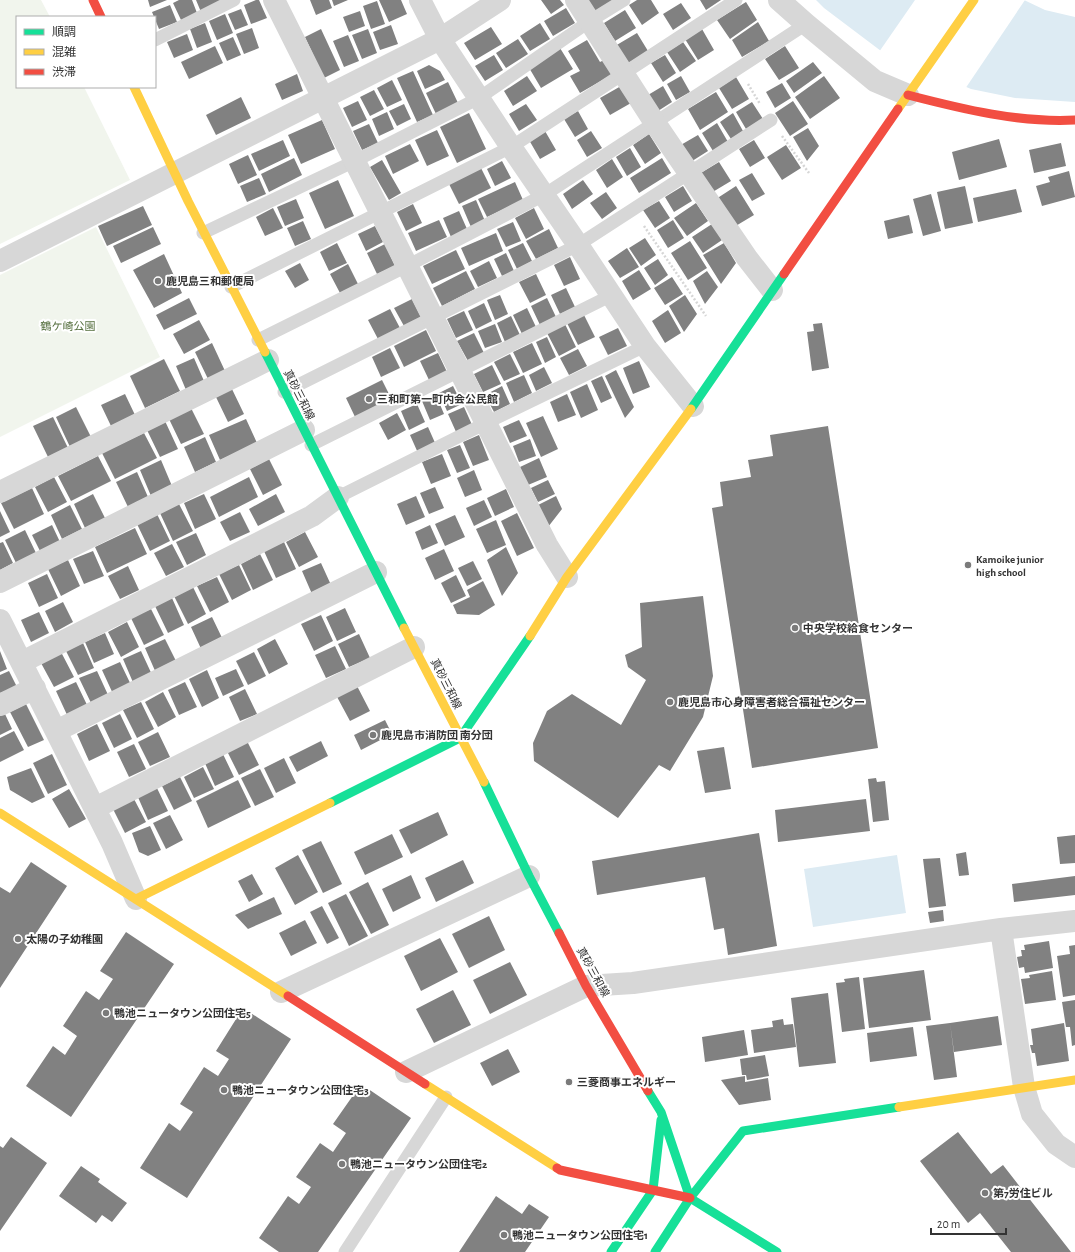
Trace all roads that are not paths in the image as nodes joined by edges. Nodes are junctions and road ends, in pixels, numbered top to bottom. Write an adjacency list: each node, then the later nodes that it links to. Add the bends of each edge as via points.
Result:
1 (93, 0): 11 (street)
2 (234, 0): 14 (lane)
3 (274, 0): 19 (street)
4 (420, 0): 15 (street)
5 (500, 0): 15 (street)
6 (576, 0): 12 (street)
7 (624, 0): 12 (lane)
8 (736, 0): 16 (lane)
9 (779, 0): 13 (street)
10 (974, 0): 18 (street)
11 (101, 16)
12 (590, 21): 16 (street); 20 (lane)
13 (806, 24): 18 (street, via 875,81); 23 (lane)
14 (156, 39)
15 (440, 39): 19 (street); 20 (street)
16 (623, 73): 23 (street); 24 (lane)
17 (134, 88): 26 (street, 真砂三和線)
18 (913, 88): 22 (street, via 947,105 1025,119); 35 (street)
19 (323, 98): 25 (street); 26 (street)
20 (479, 98): 24 (street); 25 (lane)
21 (770, 120): 27 (lane)
22 (1075, 120)
23 (655, 123): 27 (street); 28 (lane)
24 (511, 147): 28 (street); 29 (lane)
25 (355, 160): 29 (street); 30 (lane)
26 (174, 173): 30 (street, 真砂三和線); 32 (street)
27 (689, 173): 31 (lane); 35 (street)
28 (544, 195): 31 (street); 33 (lane)
29 (380, 211): 33 (street); 34 (lane)
30 (204, 232): 34 (street, 真砂三和線)
31 (578, 245): 36 (street); 37 (lane)
32 (0, 261)
33 (408, 266): 37 (street); 38 (lane)
34 (231, 287): 38 (street, 真砂三和線)
35 (772, 290): 43 (street)
36 (612, 295): 39 (street); 41 (lane)
37 (433, 318): 41 (street); 42 (lane)
38 (258, 340): 40 (street, 真砂三和線)
39 (645, 346): 43 (street); 44 (lane)
40 (268, 360): 42 (street, 真砂三和線); 46 (street)
41 (460, 370): 44 (street); 45 (lane)
42 (284, 392): 45 (street, 真砂三和線)
43 (693, 406): 49 (street)
44 (486, 423): 47 (lane); 49 (street)
45 (307, 438): 47 (street, 真砂三和線); 50 (street)
46 (0, 492)
47 (338, 497): 48 (street, 真砂三和線); 53 (street, via 312,516)
48 (376, 572): 52 (street, 真砂三和線); 56 (street)
49 (567, 577): 57 (street, via 522,649)
50 (0, 582)
51 (3, 634): 53 (street)
52 (414, 647): 57 (street, 真砂三和線); 58 (street)
53 (22, 662): 54 (street)
54 (35, 688): 55 (street); 56 (street)
55 (0, 705)
56 (56, 731): 58 (street)
57 (460, 738): 60 (street, 真砂三和線); 61 (street)
58 (95, 808): 61 (street)
59 (0, 813): 61 (street)
60 (529, 876): 64 (street, 真砂三和線); 65 (street)
61 (136, 900): 65 (street)
62 (1075, 921): 63 (street)
63 (1000, 929): 64 (street, via 634,983); 68 (street)
64 (586, 986): 66 (street); 70 (street, 真砂三和線)
65 (282, 992): 66 (street)
66 (406, 1072): 69 (street)
67 (1075, 1080): 68 (street)
68 (1024, 1087): 71 (street, via 1032,1114 1056,1144); 73 (street, via 743,1131)
69 (446, 1097): 72 (street, via 560,1170); 74 (lane)
70 (662, 1112): 72 (street); 73 (street, 真砂三和線)
71 (1075, 1157)
72 (653, 1190): 73 (street); 75 (street)
73 (690, 1198): 76 (street); 77 (street)
74 (345, 1252)
75 (611, 1252)
76 (655, 1252)
77 (777, 1252)

